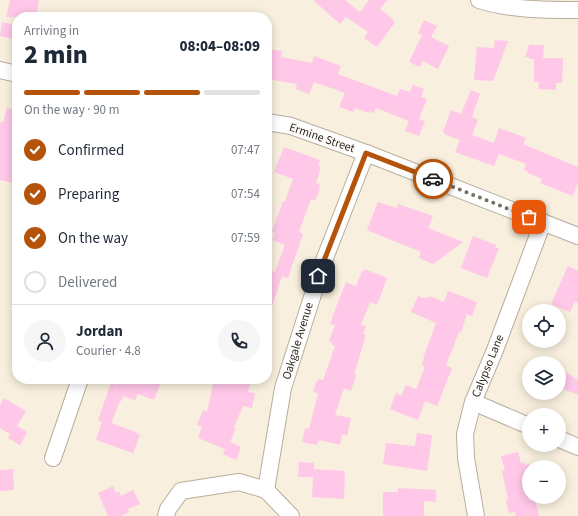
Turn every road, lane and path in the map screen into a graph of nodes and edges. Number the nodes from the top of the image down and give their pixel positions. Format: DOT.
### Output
graph roads {
  1 [pos="479,0"];
  2 [pos="545,5"];
  3 [pos="578,10"];
  4 [pos="0,70"];
  5 [pos="12,73"];
  6 [pos="272,123"];
  7 [pos="366,153"];
  8 [pos="543,222"];
  9 [pos="578,236"];
  10 [pos="78,384"];
  11 [pos="473,402"];
  12 [pos="522,423"];
  13 [pos="566,442"];
  14 [pos="578,447"];
  15 [pos="54,458"];
  16 [pos="266,490"];
  17 [pos="166,516"];
  18 [pos="291,516"];
  19 [pos="476,516"];
  1 -- 2 [label="street"];
  2 -- 3 [label="street"];
  4 -- 5 [label="street"];
  6 -- 7 [label="street, Ermine Street"];
  7 -- 8 [label="street, Ermine Street"];
  7 -- 16 [label="street, Oakgale Avenue"];
  8 -- 9 [label="street, Ermine Street"];
  8 -- 11 [label="street, Calypso Lane"];
  10 -- 15 [label="street"];
  11 -- 12 [label="street"];
  11 -- 19 [label="street, Calypso Lane"];
  13 -- 14 [label="street"];
  16 -- 17 [label="street"];
  16 -- 18 [label="street"];
}
